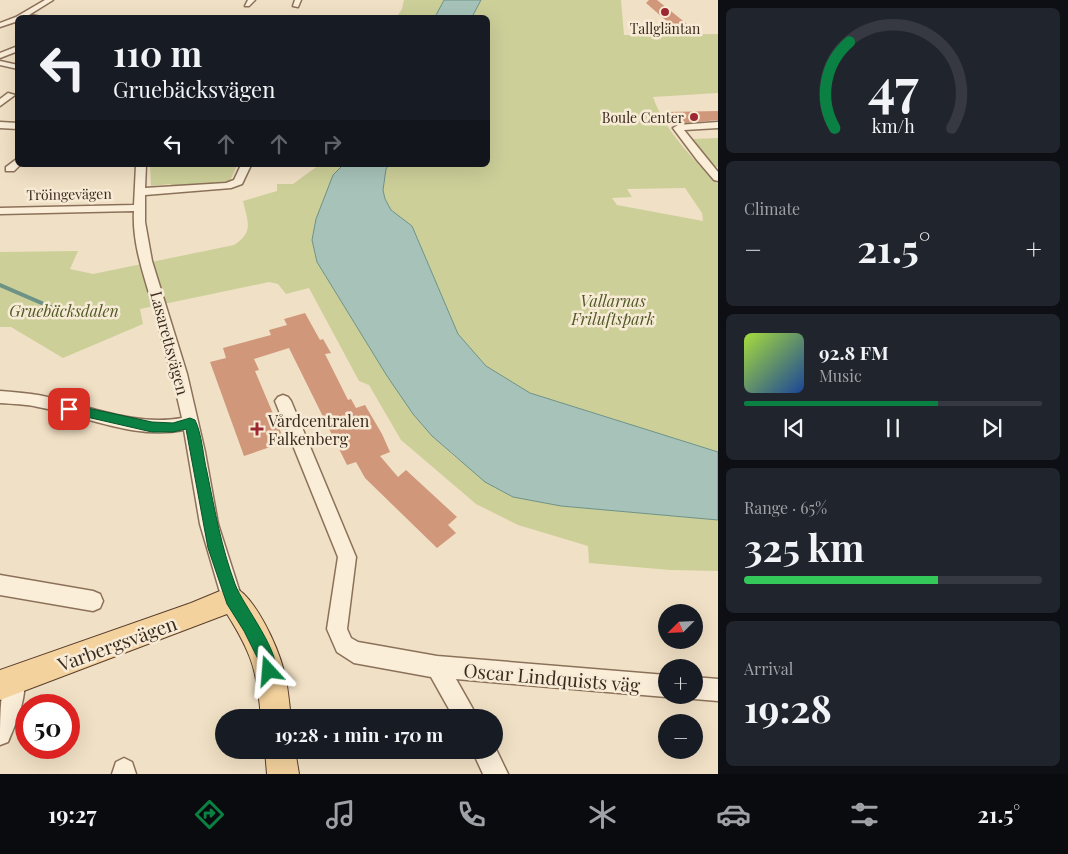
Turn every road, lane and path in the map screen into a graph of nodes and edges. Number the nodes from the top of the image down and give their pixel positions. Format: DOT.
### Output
graph roads {
  1 [pos="50,0"];
  2 [pos="252,0"];
  3 [pos="247,5"];
  4 [pos="23,15"];
  5 [pos="15,19"];
  6 [pos="0,25"];
  7 [pos="15,49"];
  8 [pos="0,56"];
  9 [pos="0,64"];
  10 [pos="15,66"];
  11 [pos="11,95"];
  12 [pos="0,102"];
  13 [pos="0,125"];
  14 [pos="718,125"];
  15 [pos="15,126"];
  16 [pos="15,164"];
  17 [pos="141,167"];
  18 [pos="245,167"];
  19 [pos="10,169"];
  20 [pos="718,178"];
  21 [pos="139,192"];
  22 [pos="139,208"];
  23 [pos="0,211"];
  24 [pos="0,397"];
  25 [pos="283,400"];
  26 [pos="190,423"];
  27 [pos="0,586"];
  28 [pos="232,598"];
  29 [pos="94,601"];
  30 [pos="437,667"];
  31 [pos="7,683"];
  32 [pos="658,685"];
  33 [pos="703,689"];
  34 [pos="718,690"];
  35 [pos="275,709"];
  36 [pos="462,709"];
  37 [pos="0,734"];
  38 [pos="281,759"];
  39 [pos="488,759"];
  40 [pos="283,774"];
  41 [pos="496,774"];
  1 -- 4 [label="street"];
  2 -- 3 [label="street"];
  5 -- 6 [label="street"];
  7 -- 8 [label="street"];
  9 -- 10 [label="street"];
  11 -- 12 [label="street"];
  13 -- 15 [label="street"];
  14 -- 20 [label="street"];
  16 -- 19 [label="street"];
  17 -- 21 [label="street, Lasarettsvägen"];
  18 -- 21 [label="street"];
  21 -- 22 [label="street, Lasarettsvägen"];
  22 -- 23 [label="street, Tröingevägen"];
  22 -- 26 [label="street, Lasarettsvägen"];
  24 -- 26 [label="street"];
  25 -- 30 [label="street, Oscar Lindquists väg"];
  26 -- 28 [label="street, Lasarettsvägen"];
  27 -- 29 [label="street"];
  28 -- 31 [label="main road, Varbergsvägen"];
  28 -- 35 [label="main road, Lasarettsvägen"];
  30 -- 32 [label="street, Oscar Lindquists väg"];
  30 -- 36 [label="street"];
  31 -- 37 [label="street"];
  33 -- 34 [label="street"];
  38 -- 40 [label="main road"];
  39 -- 41 [label="street"];
}
